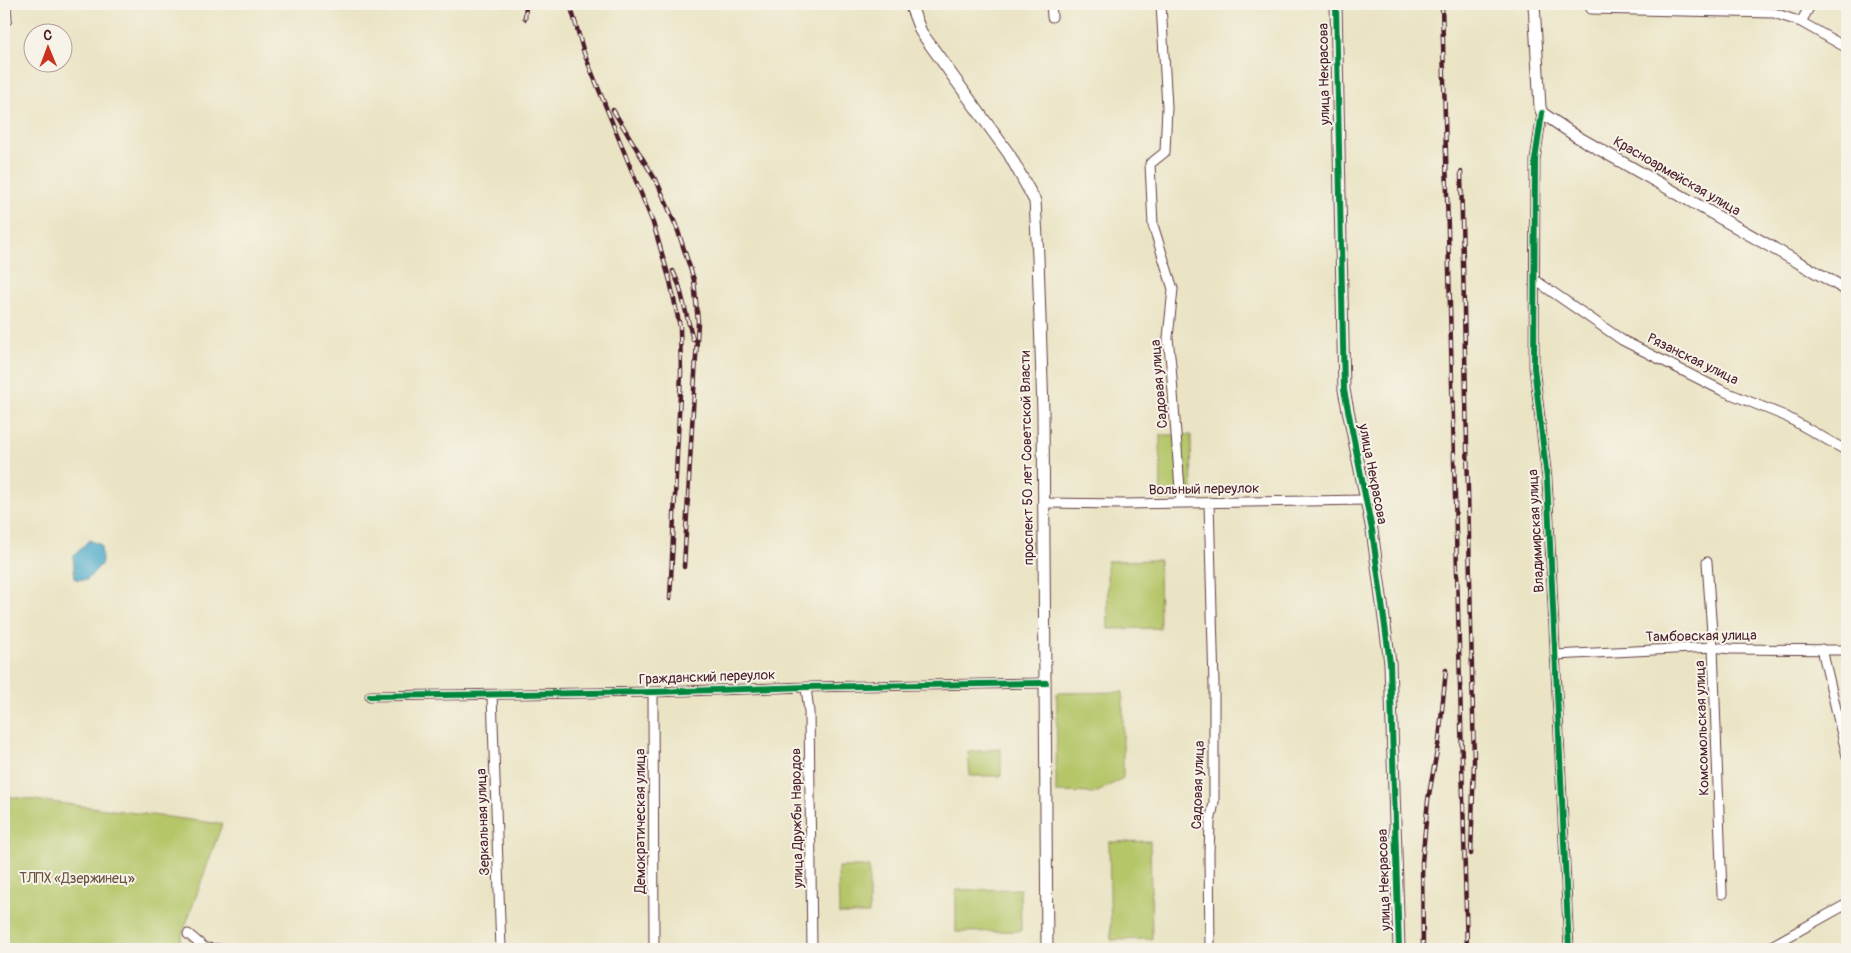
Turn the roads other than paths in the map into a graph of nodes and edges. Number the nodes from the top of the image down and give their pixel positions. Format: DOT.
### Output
graph roads {
  1 [pos="6,4"];
  2 [pos="910,4"];
  3 [pos="1051,4"];
  4 [pos="1161,4"];
  5 [pos="1336,4"];
  6 [pos="1534,4"];
  7 [pos="1589,4"];
  8 [pos="1811,4"];
  9 [pos="1052,17"];
  10 [pos="8,20"];
  11 [pos="1801,22"];
  12 [pos="1847,48"];
  13 [pos="1542,113"];
  14 [pos="1535,280"];
  15 [pos="1847,290"];
  16 [pos="1847,451"];
  17 [pos="1365,500"];
  18 [pos="1209,502"];
  19 [pos="1043,503"];
  20 [pos="1181,503"];
  21 [pos="1707,562"];
  22 [pos="1713,646"];
  23 [pos="1822,649"];
  24 [pos="1847,650"];
  25 [pos="1555,655"];
  26 [pos="1046,683"];
  27 [pos="806,687"];
  28 [pos="653,692"];
  29 [pos="492,695"];
  30 [pos="370,696"];
  31 [pos="1847,756"];
  32 [pos="1722,894"];
  33 [pos="1847,904"];
  34 [pos="188,934"];
  35 [pos="220,949"];
  36 [pos="500,949"];
  37 [pos="654,949"];
  38 [pos="812,949"];
  39 [pos="1047,949"];
  40 [pos="1210,949"];
  41 [pos="1399,949"];
  42 [pos="1569,949"];
  43 [pos="1766,949"];
  1 -- 10 [label="street"];
  2 -- 19 [label="street, проспект 50 лет Советской Власти"];
  3 -- 9 [label="street"];
  4 -- 20 [label="street, Садовая улица"];
  5 -- 17 [label="street, улица Некрасова"];
  6 -- 13 [label="street"];
  7 -- 11 [label="street"];
  8 -- 11 [label="street"];
  11 -- 12 [label="street"];
  13 -- 14 [label="street, Владимирская улица"];
  13 -- 15 [label="street, Красноармейская улица"];
  14 -- 16 [label="street, Рязанская улица"];
  14 -- 25 [label="street, Владимирская улица"];
  17 -- 18 [label="street, Вольный переулок"];
  17 -- 41 [label="street, улица Некрасова"];
  18 -- 20 [label="street, Вольный переулок"];
  18 -- 40 [label="street, Садовая улица"];
  19 -- 20 [label="street, Вольный переулок"];
  19 -- 26 [label="street, проспект 50 лет Советской Власти"];
  21 -- 22 [label="street, Комсомольская улица"];
  22 -- 23 [label="street, Тамбовская улица"];
  22 -- 25 [label="street, Тамбовская улица"];
  22 -- 32 [label="street, Комсомольская улица"];
  23 -- 24 [label="street, Тамбовская улица"];
  23 -- 31 [label="street"];
  25 -- 42 [label="street, Владимирская улица"];
  26 -- 27 [label="street, Гражданский переулок"];
  26 -- 39 [label="street, проспект 50 лет Советской Власти"];
  27 -- 28 [label="street, Гражданский переулок"];
  27 -- 38 [label="street, улица Дружбы Народов"];
  28 -- 29 [label="street, Гражданский переулок"];
  28 -- 37 [label="street, Демократическая улица"];
  29 -- 30 [label="street, Гражданский переулок"];
  29 -- 36 [label="street, Зеркальная улица"];
  33 -- 43 [label="street"];
  34 -- 35 [label="street"];
}
